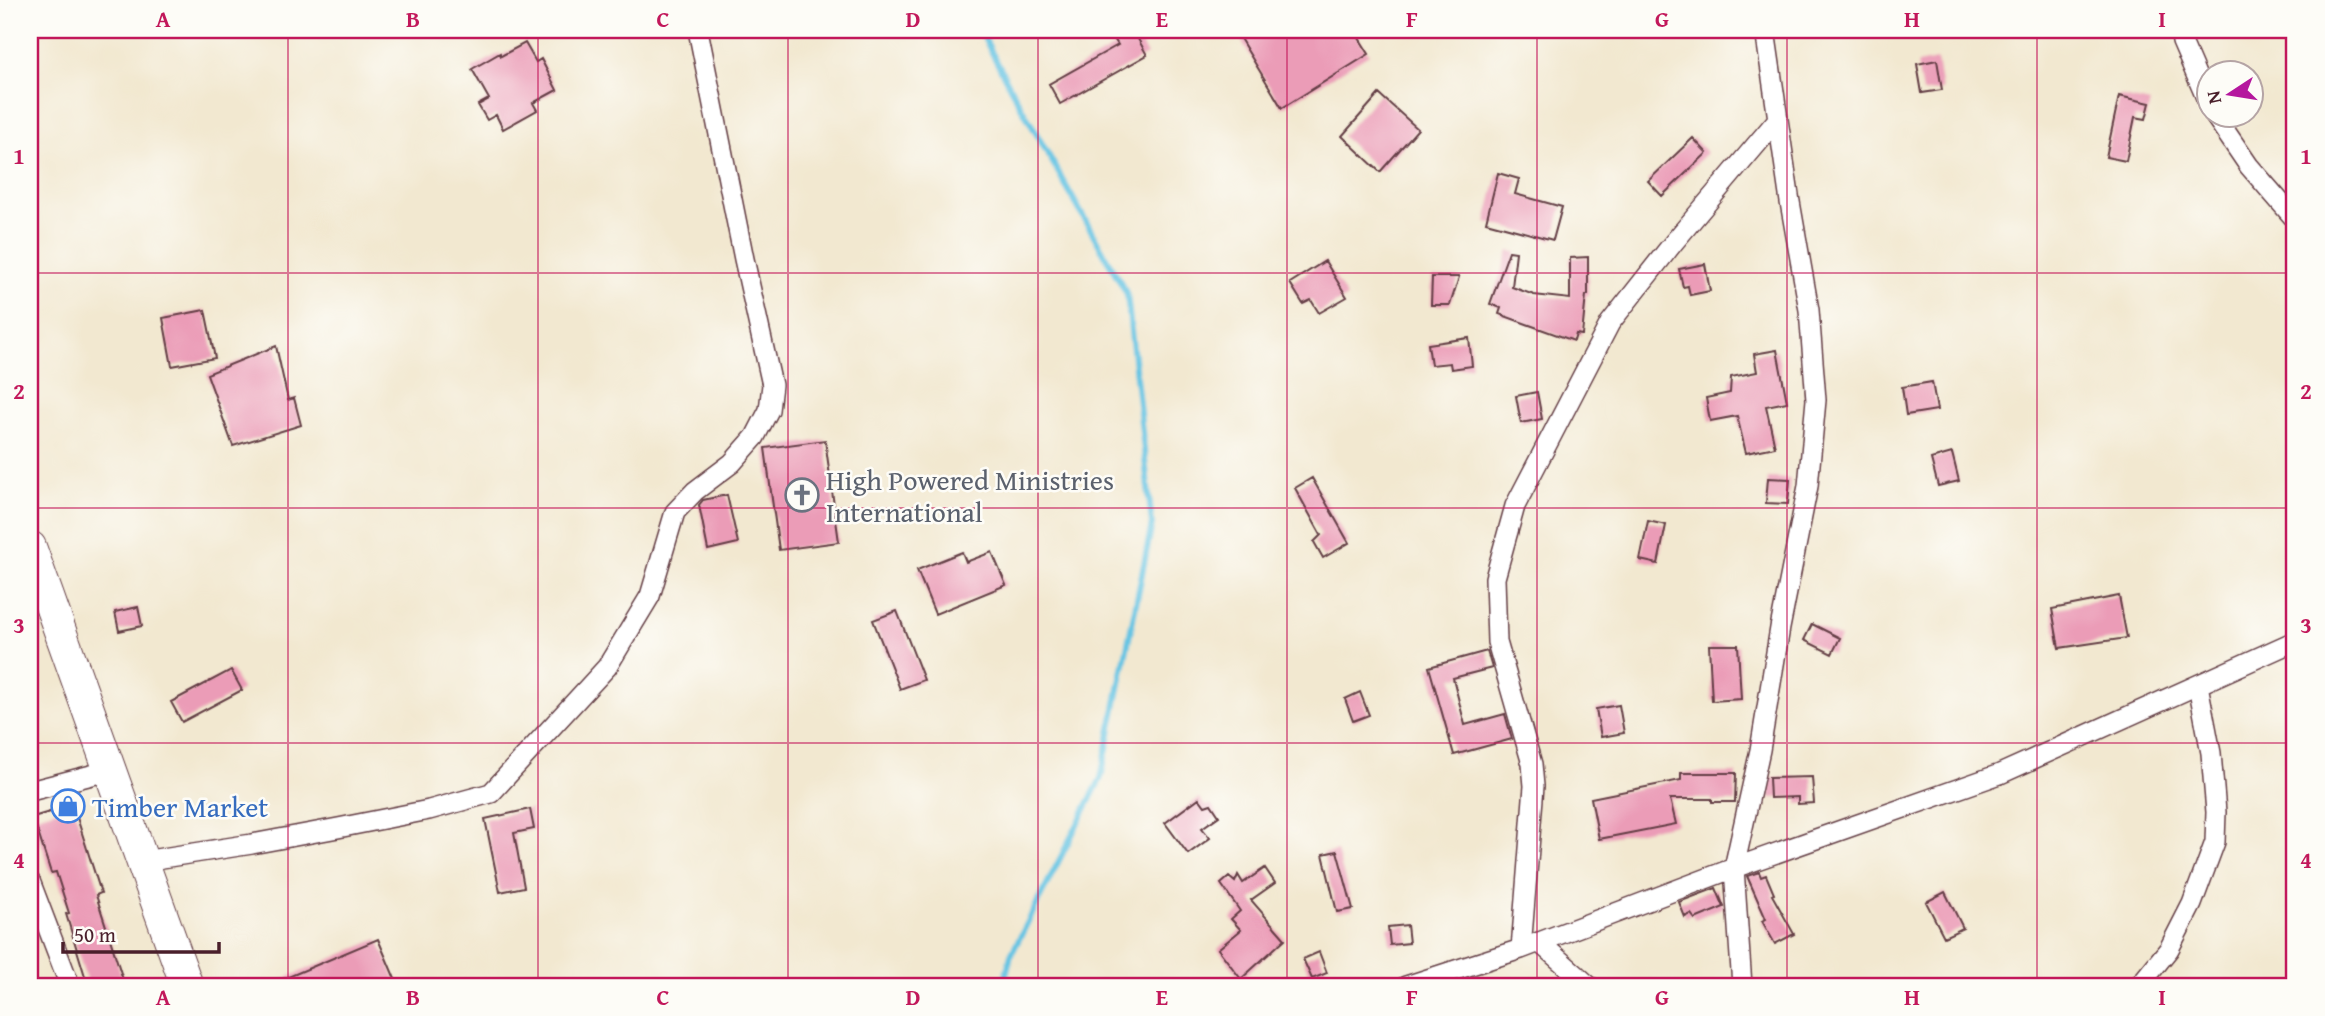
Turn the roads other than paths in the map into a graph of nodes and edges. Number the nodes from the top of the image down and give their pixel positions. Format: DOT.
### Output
graph roads {
  1 [pos="698,30"];
  2 [pos="1765,30"];
  3 [pos="2180,30"];
  4 [pos="2196,74"];
  5 [pos="1778,119"];
  6 [pos="2225,130"];
  7 [pos="2295,219"];
  8 [pos="32,558"];
  9 [pos="2295,641"];
  10 [pos="2198,685"];
  11 [pos="110,770"];
  12 [pos="30,791"];
  13 [pos="143,861"];
  14 [pos="1734,868"];
  15 [pos="30,881"];
  16 [pos="1530,945"];
  17 [pos="70,986"];
  18 [pos="187,986"];
  19 [pos="1406,986"];
  20 [pos="1589,986"];
  21 [pos="1742,986"];
  22 [pos="2137,986"];
  1 -- 13 [label="street"];
  2 -- 5 [label="street"];
  3 -- 4 [label="street"];
  5 -- 14 [label="street"];
  5 -- 16 [label="street"];
  6 -- 7 [label="street"];
  8 -- 11 [label="highway"];
  9 -- 10 [label="street"];
  10 -- 14 [label="street"];
  10 -- 22 [label="street"];
  11 -- 12 [label="street"];
  11 -- 13 [label="highway"];
  13 -- 18 [label="highway"];
  14 -- 16 [label="street"];
  14 -- 21 [label="street"];
  15 -- 17 [label="street"];
  16 -- 19 [label="street"];
  16 -- 20 [label="street"];
}
